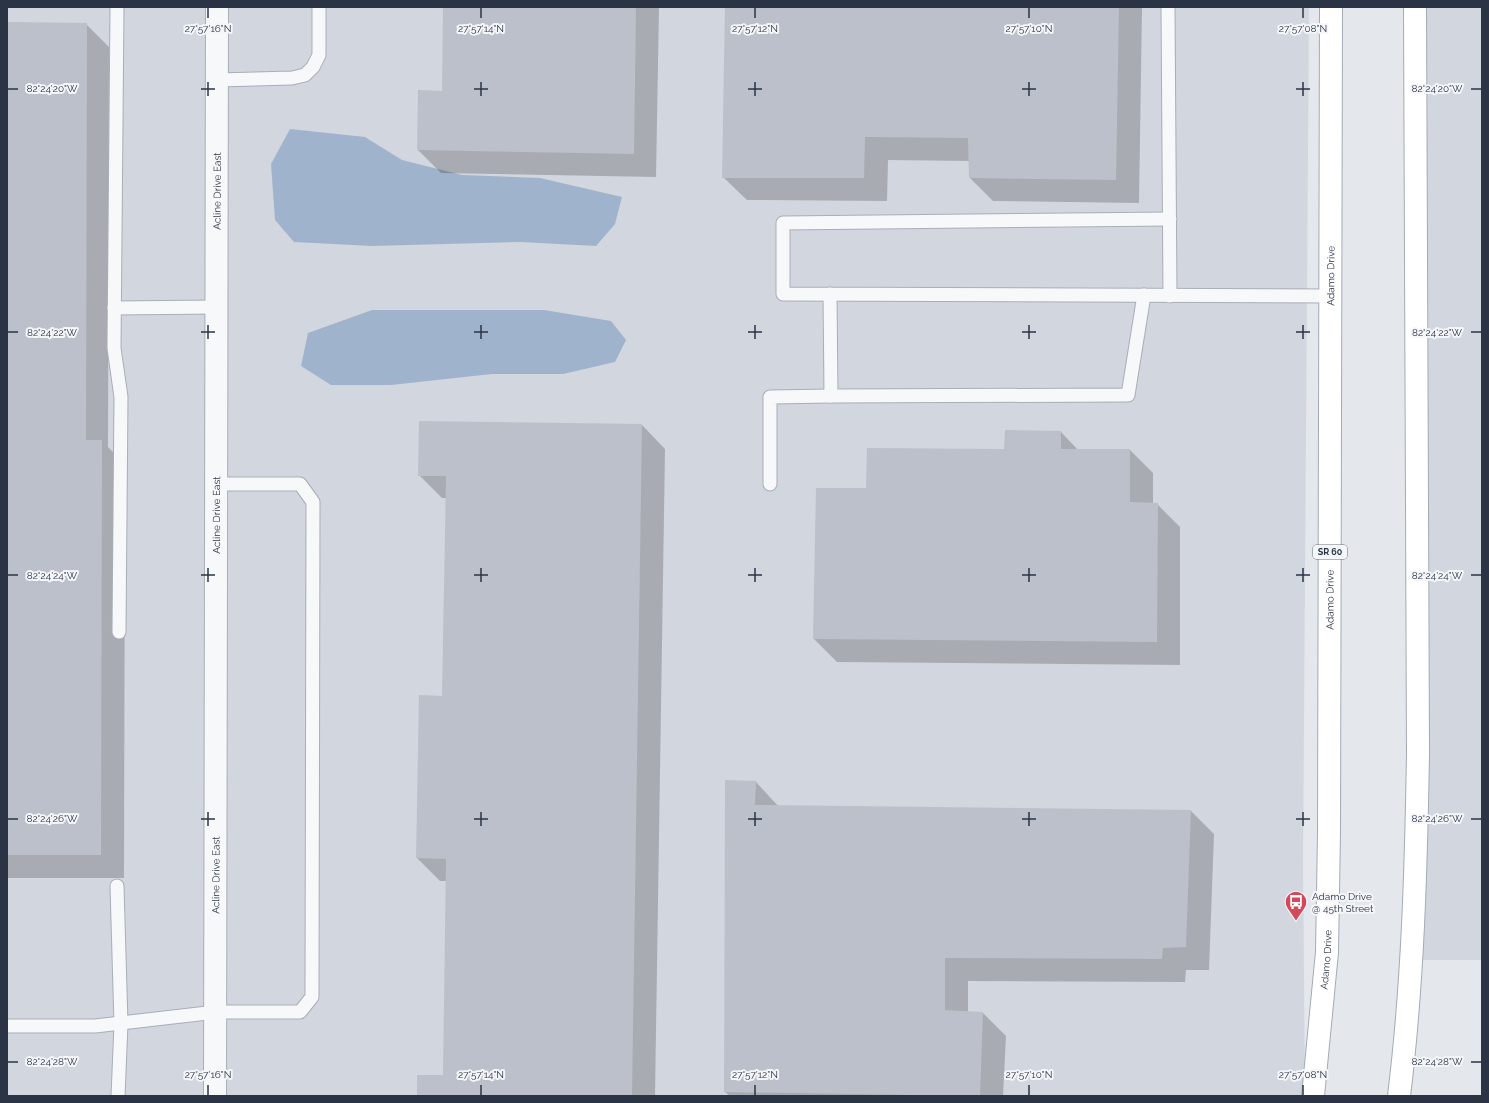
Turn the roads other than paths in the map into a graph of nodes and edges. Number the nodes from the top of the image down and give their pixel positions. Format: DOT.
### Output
graph roads {
  1 [pos="117,7"];
  2 [pos="217,7"];
  3 [pos="319,7"];
  4 [pos="1168,7"];
  5 [pos="1331,7"];
  6 [pos="1415,7"];
  7 [pos="217,80"];
  8 [pos="1170,219"];
  9 [pos="830,294"];
  10 [pos="1144,295"];
  11 [pos="1170,296"];
  12 [pos="1332,296"];
  13 [pos="217,307"];
  14 [pos="114,308"];
  15 [pos="831,396"];
  16 [pos="216,484"];
  17 [pos="770,484"];
  18 [pos="119,632"];
  19 [pos="117,886"];
  20 [pos="216,1012"];
  21 [pos="121,1024"];
  22 [pos="7,1026"];
  23 [pos="118,1096"];
  24 [pos="216,1096"];
  25 [pos="1313,1096"];
  26 [pos="1399,1096"];
  1 -- 14 [label="lane"];
  2 -- 7 [label="street, Acline Drive East"];
  3 -- 7 [label="lane"];
  4 -- 8 [label="lane"];
  5 -- 12 [label="main road, Adamo Drive / SR 60"];
  6 -- 26 [label="main road"];
  7 -- 13 [label="street, Acline Drive East"];
  8 -- 9 [label="lane"];
  8 -- 11 [label="lane"];
  9 -- 10 [label="lane"];
  9 -- 15 [label="lane"];
  10 -- 11 [label="lane"];
  10 -- 15 [label="lane"];
  11 -- 12 [label="lane"];
  12 -- 25 [label="main road, Adamo Drive / SR 60"];
  13 -- 14 [label="lane"];
  13 -- 16 [label="street, Acline Drive East"];
  14 -- 18 [label="lane"];
  15 -- 17 [label="lane"];
  16 -- 20 [label="street, Acline Drive East"];
  16 -- 20 [label="lane"];
  19 -- 21 [label="lane"];
  20 -- 21 [label="lane"];
  20 -- 24 [label="street, Acline Drive East"];
  21 -- 22 [label="lane"];
  21 -- 23 [label="lane"];
}
